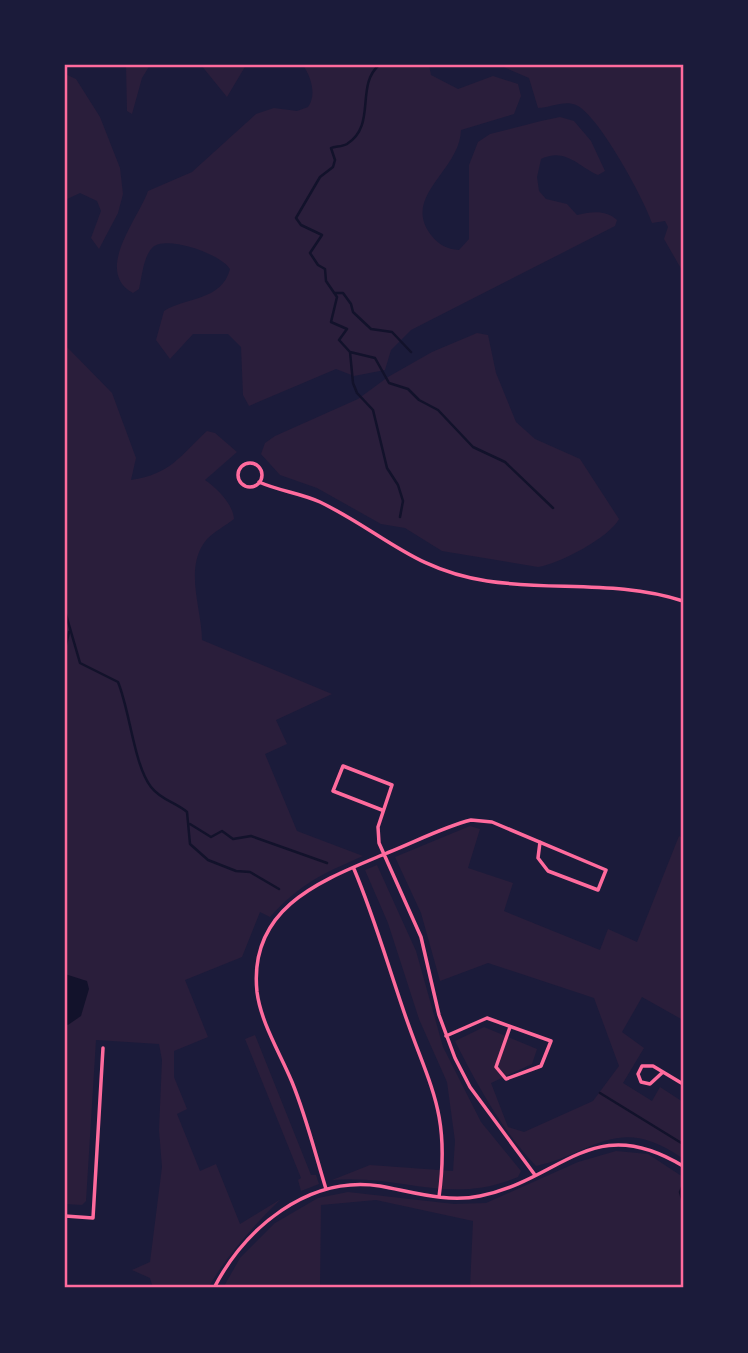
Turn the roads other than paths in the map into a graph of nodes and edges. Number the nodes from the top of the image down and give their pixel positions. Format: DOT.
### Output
graph roads {
  1 [pos="259,482"];
  2 [pos="683,601"];
  3 [pos="382,810"];
  4 [pos="540,842"];
  5 [pos="384,854"];
  6 [pos="354,868"];
  7 [pos="510,1027"];
  8 [pos="446,1035"];
  9 [pos="103,1048"];
  10 [pos="663,1072"];
  11 [pos="683,1084"];
  12 [pos="683,1166"];
  13 [pos="535,1175"];
  14 [pos="326,1189"];
  15 [pos="439,1197"];
  16 [pos="65,1216"];
  17 [pos="214,1288"];
  1 -- 1 [label="street"];
  1 -- 2 [label="street"];
  3 -- 3 [label="street"];
  3 -- 5 [label="street"];
  4 -- 4 [label="street"];
  4 -- 5 [label="street"];
  5 -- 6 [label="street"];
  5 -- 8 [label="street"];
  6 -- 14 [label="street"];
  6 -- 15 [label="street"];
  7 -- 7 [label="street"];
  7 -- 8 [label="street"];
  8 -- 13 [label="street"];
  9 -- 16 [label="street"];
  10 -- 10 [label="street"];
  10 -- 11 [label="street"];
  12 -- 13 [label="street"];
  13 -- 15 [label="street"];
  14 -- 15 [label="street"];
  14 -- 17 [label="street"];
}
